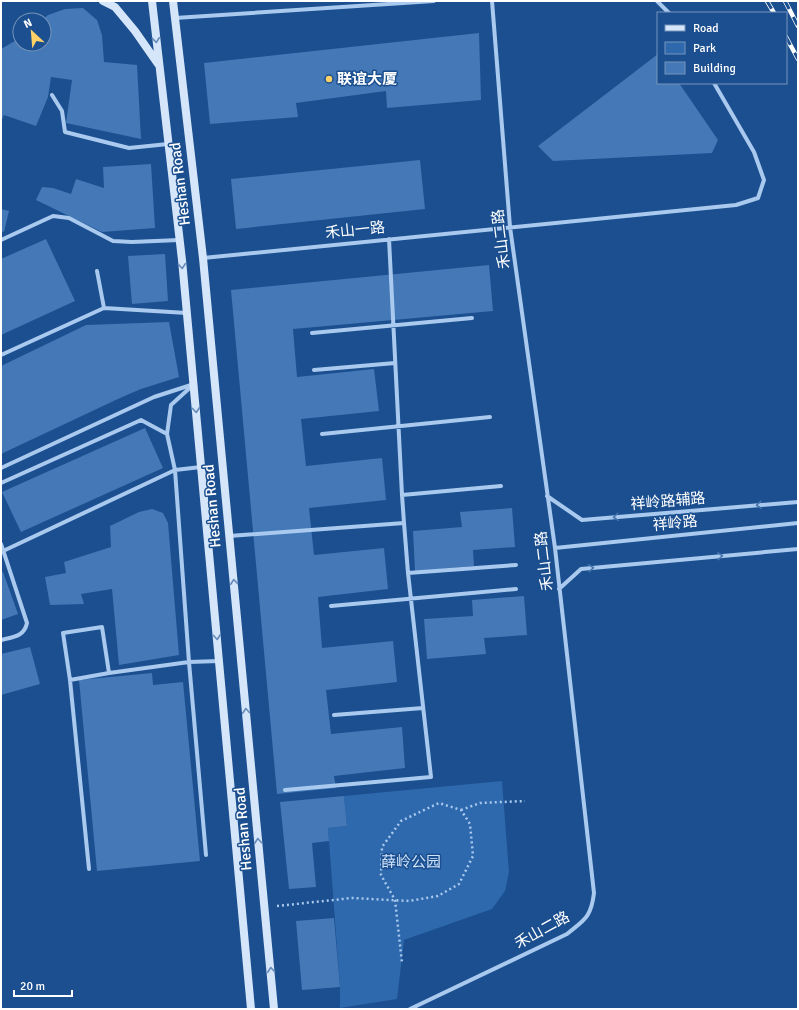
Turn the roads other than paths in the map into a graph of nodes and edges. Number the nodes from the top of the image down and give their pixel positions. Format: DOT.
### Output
graph roads {
  1 [pos="103,1"];
  2 [pos="152,1"];
  3 [pos="173,1"];
  4 [pos="434,1"];
  5 [pos="492,1"];
  6 [pos="657,1"];
  7 [pos="668,12"];
  8 [pos="175,18"];
  9 [pos="160,66"];
  10 [pos="715,84"];
  11 [pos="52,95"];
  12 [pos="168,144"];
  13 [pos="510,227"];
  14 [pos="389,239"];
  15 [pos="1,240"];
  16 [pos="179,240"];
  17 [pos="203,258"];
  18 [pos="97,271"];
  19 [pos="104,308"];
  20 [pos="187,313"];
  21 [pos="472,318"];
  22 [pos="393,325"];
  23 [pos="312,333"];
  24 [pos="1,355"];
  25 [pos="395,363"];
  26 [pos="314,370"];
  27 [pos="193,385"];
  28 [pos="490,417"];
  29 [pos="398,426"];
  30 [pos="167,434"];
  31 [pos="322,434"];
  32 [pos="201,467"];
  33 [pos="1,468"];
  34 [pos="175,470"];
  35 [pos="1,483"];
  36 [pos="501,486"];
  37 [pos="402,495"];
  38 [pos="547,496"];
  39 [pos="798,502"];
  40 [pos="404,523"];
  41 [pos="798,523"];
  42 [pos="229,536"];
  43 [pos="1,544"];
  44 [pos="555,548"];
  45 [pos="798,549"];
  46 [pos="3,551"];
  47 [pos="516,565"];
  48 [pos="408,573"];
  49 [pos="516,588"];
  50 [pos="559,588"];
  51 [pos="411,598"];
  52 [pos="331,606"];
  53 [pos="1,640"];
  54 [pos="219,661"];
  55 [pos="189,662"];
  56 [pos="109,673"];
  57 [pos="70,680"];
  58 [pos="423,708"];
  59 [pos="334,715"];
  60 [pos="285,790"];
  61 [pos="206,855"];
  62 [pos="89,869"];
  63 [pos="251,1009"];
  64 [pos="274,1009"];
  65 [pos="410,1009"];
  1 -- 9 [label="main road"];
  2 -- 9 [label="main road, Heshan Road, one-way"];
  3 -- 8 [label="main road, Heshan Road"];
  4 -- 8 [label="street"];
  5 -- 13 [label="street, 禾山二路"];
  6 -- 7 [label="street"];
  8 -- 17 [label="main road, Heshan Road"];
  9 -- 12 [label="main road, Heshan Road"];
  10 -- 13 [label="street, 禾山一路"];
  11 -- 12 [label="street"];
  12 -- 16 [label="main road, Heshan Road"];
  13 -- 14 [label="street, 禾山一路"];
  13 -- 38 [label="street, 禾山二路"];
  14 -- 17 [label="street, 禾山一路"];
  14 -- 22 [label="street"];
  15 -- 16 [label="street"];
  16 -- 20 [label="main road, Heshan Road, one-way"];
  17 -- 42 [label="main road, Heshan Road"];
  18 -- 19 [label="street"];
  19 -- 20 [label="street"];
  19 -- 24 [label="street"];
  20 -- 27 [label="main road, Heshan Road"];
  21 -- 22 [label="street"];
  22 -- 23 [label="street"];
  22 -- 25 [label="street"];
  25 -- 26 [label="street"];
  25 -- 29 [label="street"];
  27 -- 30 [label="street"];
  27 -- 32 [label="main road, Heshan Road, one-way"];
  27 -- 33 [label="street"];
  28 -- 29 [label="street"];
  29 -- 31 [label="street"];
  29 -- 37 [label="street"];
  30 -- 34 [label="street"];
  30 -- 35 [label="street"];
  32 -- 34 [label="street"];
  32 -- 54 [label="main road, Heshan Road, one-way"];
  34 -- 46 [label="street"];
  34 -- 55 [label="street"];
  36 -- 37 [label="street"];
  37 -- 40 [label="street"];
  39 -- 38 [label="street, 祥岭路辅路, one-way"];
  38 -- 44 [label="street, 禾山二路"];
  40 -- 42 [label="street"];
  40 -- 48 [label="street"];
  41 -- 44 [label="street, 祥岭路"];
  64 -- 42 [label="main road, Heshan Road, one-way"];
  43 -- 46 [label="street"];
  44 -- 50 [label="street, 禾山二路"];
  50 -- 45 [label="street, one-way"];
  46 -- 53 [label="street"];
  47 -- 48 [label="street"];
  48 -- 51 [label="street"];
  49 -- 51 [label="street"];
  50 -- 65 [label="street, 禾山二路"];
  51 -- 52 [label="street"];
  51 -- 58 [label="street"];
  54 -- 55 [label="street"];
  54 -- 63 [label="main road, Heshan Road"];
  55 -- 56 [label="street"];
  55 -- 61 [label="street"];
  56 -- 57 [label="street"];
  56 -- 57 [label="street"];
  57 -- 62 [label="street"];
  58 -- 59 [label="street"];
  58 -- 60 [label="street"];
}
